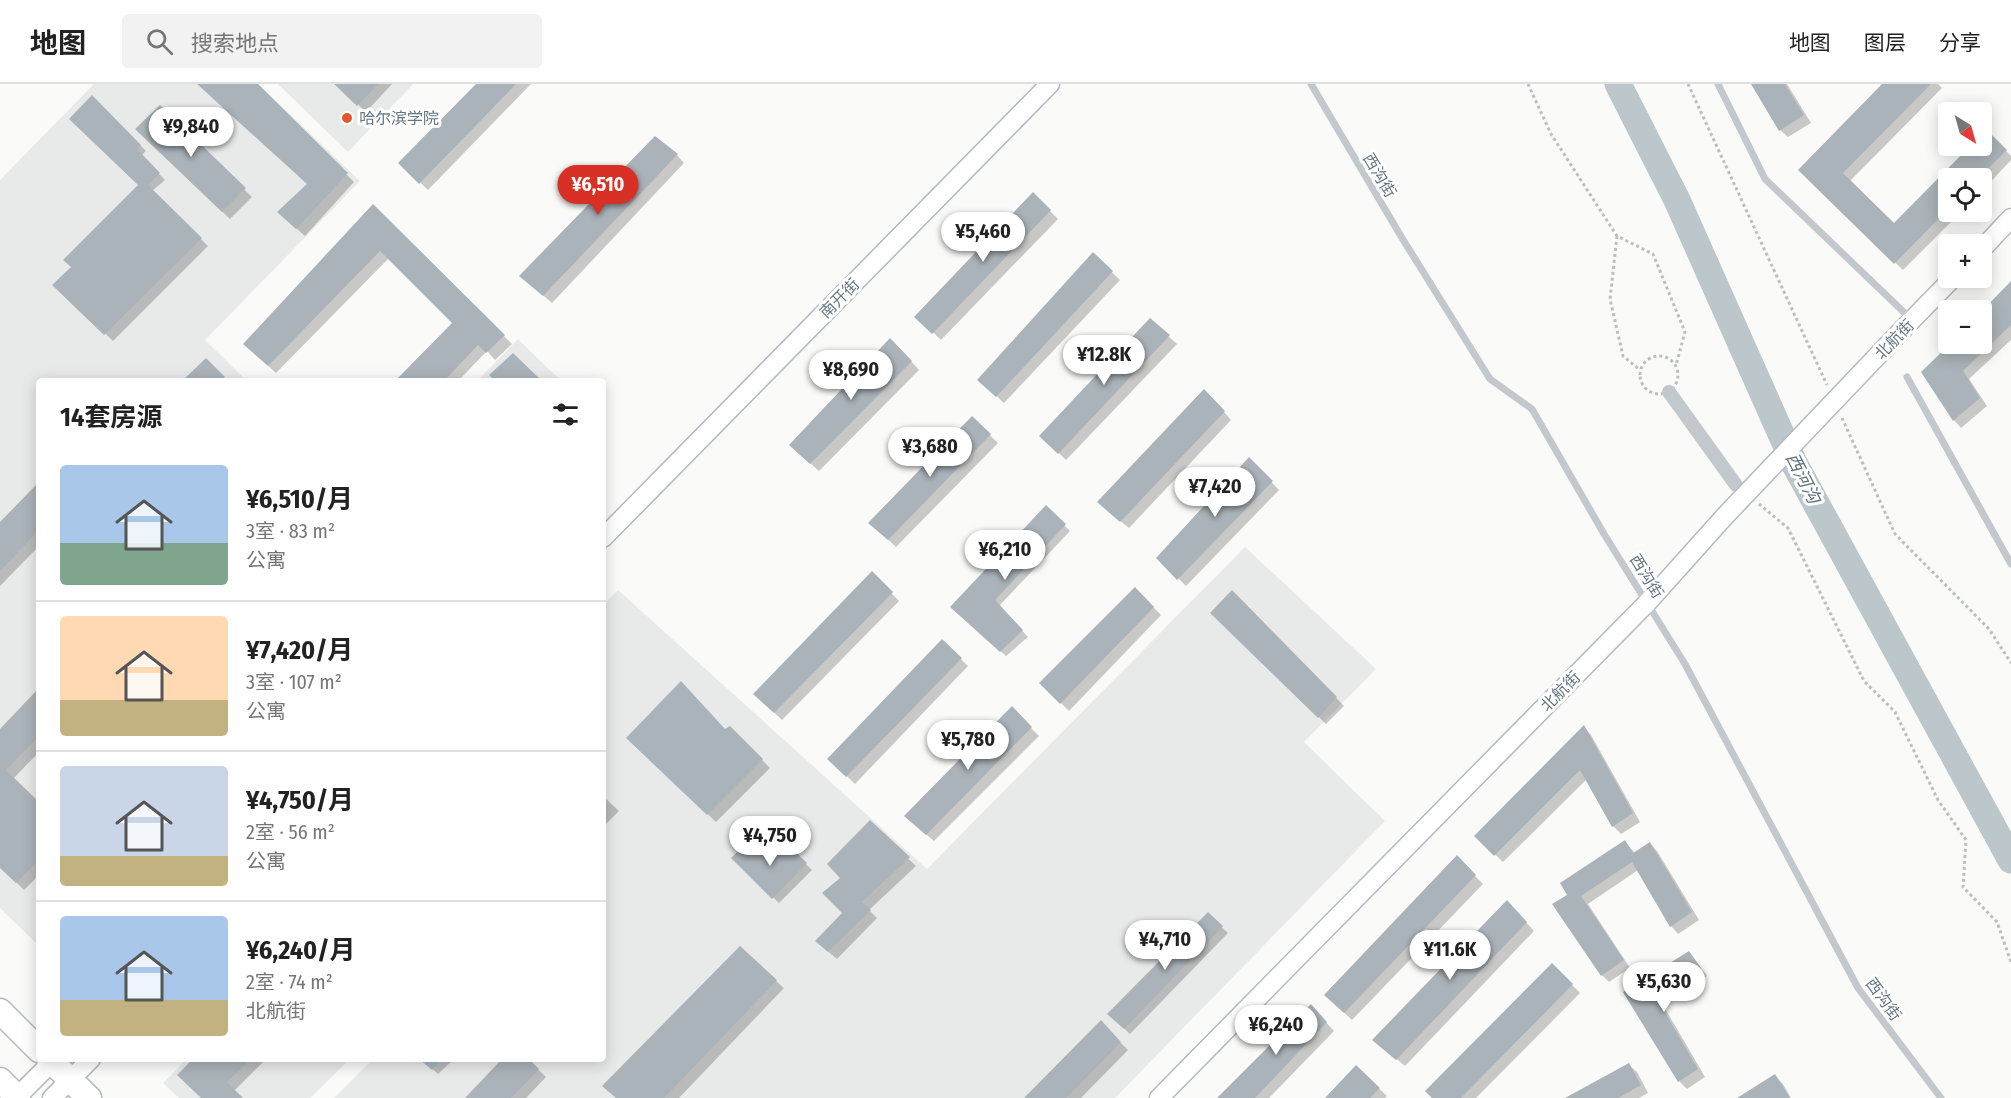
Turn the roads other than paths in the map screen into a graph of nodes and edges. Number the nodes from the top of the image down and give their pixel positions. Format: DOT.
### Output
graph roads {
  1 [pos="1050,84"];
  2 [pos="1311,84"];
  3 [pos="1718,84"];
  4 [pos="2011,218"];
  5 [pos="1992,238"];
  6 [pos="1943,288"];
  7 [pos="1908,324"];
  8 [pos="1906,377"];
  9 [pos="1669,392"];
  10 [pos="1736,485"];
  11 [pos="606,535"];
  12 [pos="2011,564"];
  13 [pos="1647,603"];
  14 [pos="0,1011"];
  15 [pos="36,1046"];
  16 [pos="43,1062"];
  17 [pos="52,1062"];
  18 [pos="88,1062"];
  19 [pos="0,1080"];
  20 [pos="70,1080"];
  21 [pos="17,1098"];
  22 [pos="52,1098"];
  23 [pos="89,1098"];
  24 [pos="1160,1098"];
  25 [pos="1941,1098"];
  1 -- 11 [label="street, 南开街"];
  2 -- 13 [label="lane, 西沟街"];
  3 -- 7 [label="lane"];
  4 -- 5 [label="street"];
  6 -- 7 [label="street, 北航街"];
  7 -- 13 [label="street, 北航街, bridge"];
  8 -- 12 [label="lane"];
  9 -- 10 [label="street"];
  13 -- 24 [label="street, 北航街"];
  13 -- 25 [label="lane, 西沟街"];
  14 -- 15 [label="highway"];
  16 -- 21 [label="street"];
  17 -- 20 [label="highway"];
  18 -- 20 [label="street"];
  19 -- 21 [label="highway"];
  20 -- 22 [label="street"];
  20 -- 23 [label="highway"];
}
